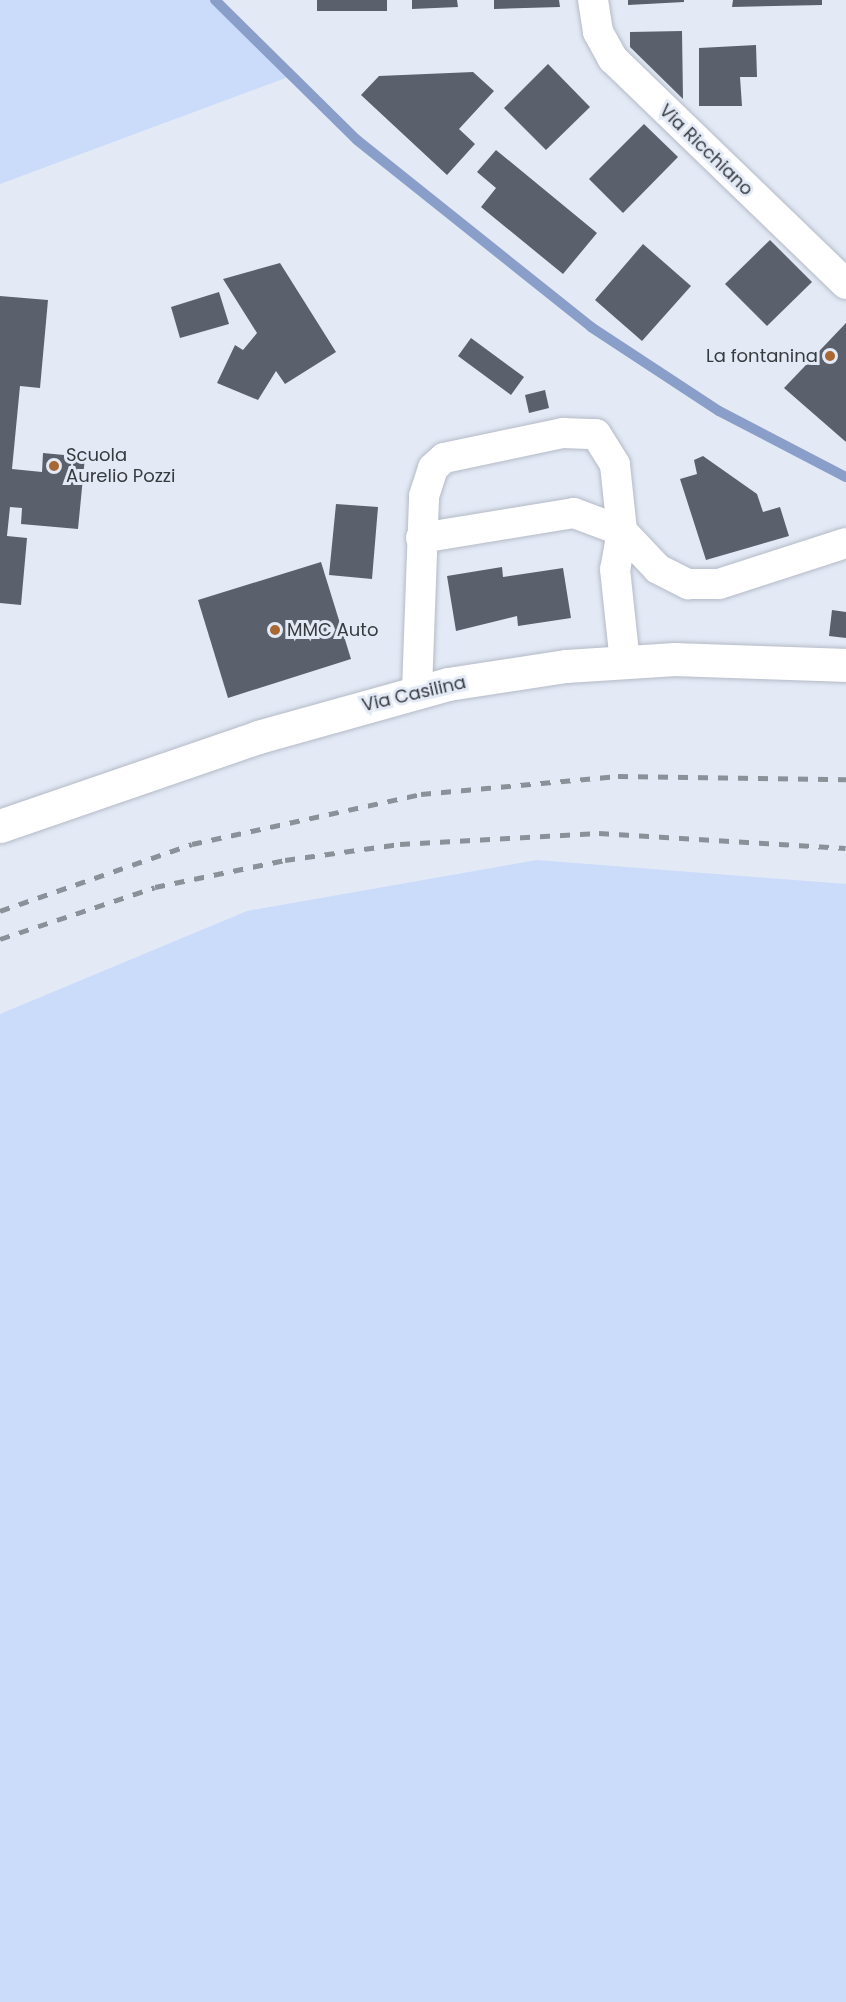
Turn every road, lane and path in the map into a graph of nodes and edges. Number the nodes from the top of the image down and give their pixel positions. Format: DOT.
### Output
graph roads {
  1 [pos="593,0"];
  2 [pos="846,284"];
  3 [pos="622,531"];
  4 [pos="421,538"];
  5 [pos="846,543"];
  6 [pos="625,662"];
  7 [pos="846,665"];
  8 [pos="417,690"];
  9 [pos="0,826"];
  1 -- 2 [label="street, Via Ricchiano"];
  3 -- 4 [label="street"];
  3 -- 4 [label="street"];
  3 -- 5 [label="street"];
  3 -- 6 [label="street"];
  4 -- 8 [label="street"];
  6 -- 7 [label="main road, Via Casilina"];
  6 -- 8 [label="main road, Via Casilina"];
  8 -- 9 [label="main road, Via Casilina"];
}
